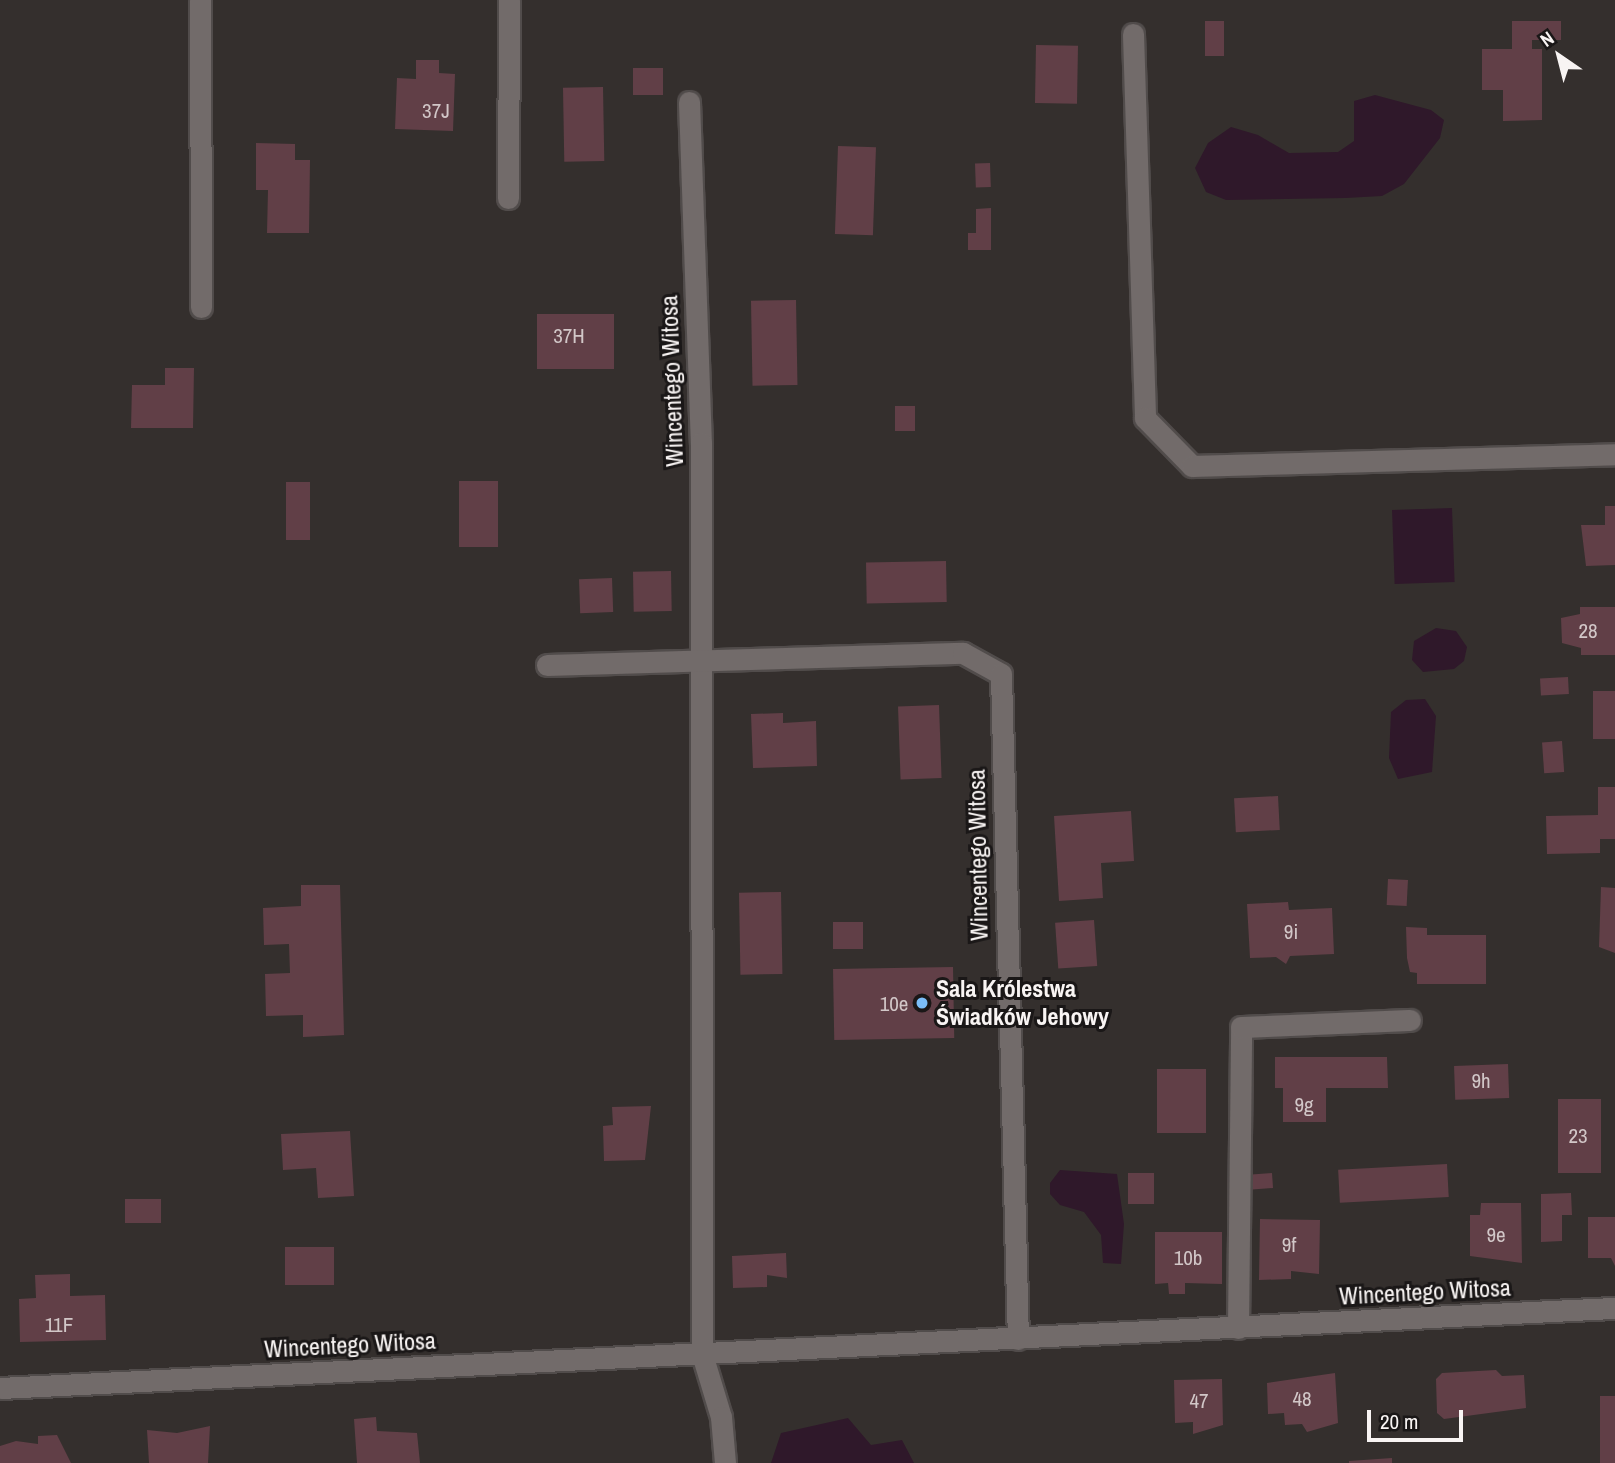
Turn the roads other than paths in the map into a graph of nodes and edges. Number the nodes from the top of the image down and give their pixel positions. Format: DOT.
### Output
graph roads {
  1 [pos="200,0"];
  2 [pos="509,0"];
  3 [pos="1133,34"];
  4 [pos="689,102"];
  5 [pos="508,198"];
  6 [pos="201,307"];
  7 [pos="1615,454"];
  8 [pos="702,659"];
  9 [pos="547,665"];
  10 [pos="1410,1020"];
  11 [pos="1615,1308"];
  12 [pos="1238,1328"];
  13 [pos="1018,1339"];
  14 [pos="702,1354"];
  15 [pos="0,1388"];
  16 [pos="724,1463"];
  1 -- 6 [label="street"];
  2 -- 5 [label="street"];
  3 -- 7 [label="street"];
  4 -- 8 [label="street, Wincentego Witosa"];
  8 -- 9 [label="street, Wincentego Witosa"];
  8 -- 13 [label="street, Wincentego Witosa"];
  8 -- 14 [label="street, Wincentego Witosa"];
  10 -- 12 [label="street"];
  11 -- 12 [label="street, Wincentego Witosa"];
  12 -- 13 [label="street, Wincentego Witosa"];
  13 -- 14 [label="street, Wincentego Witosa"];
  14 -- 15 [label="street, Wincentego Witosa"];
  14 -- 16 [label="street"];
}
